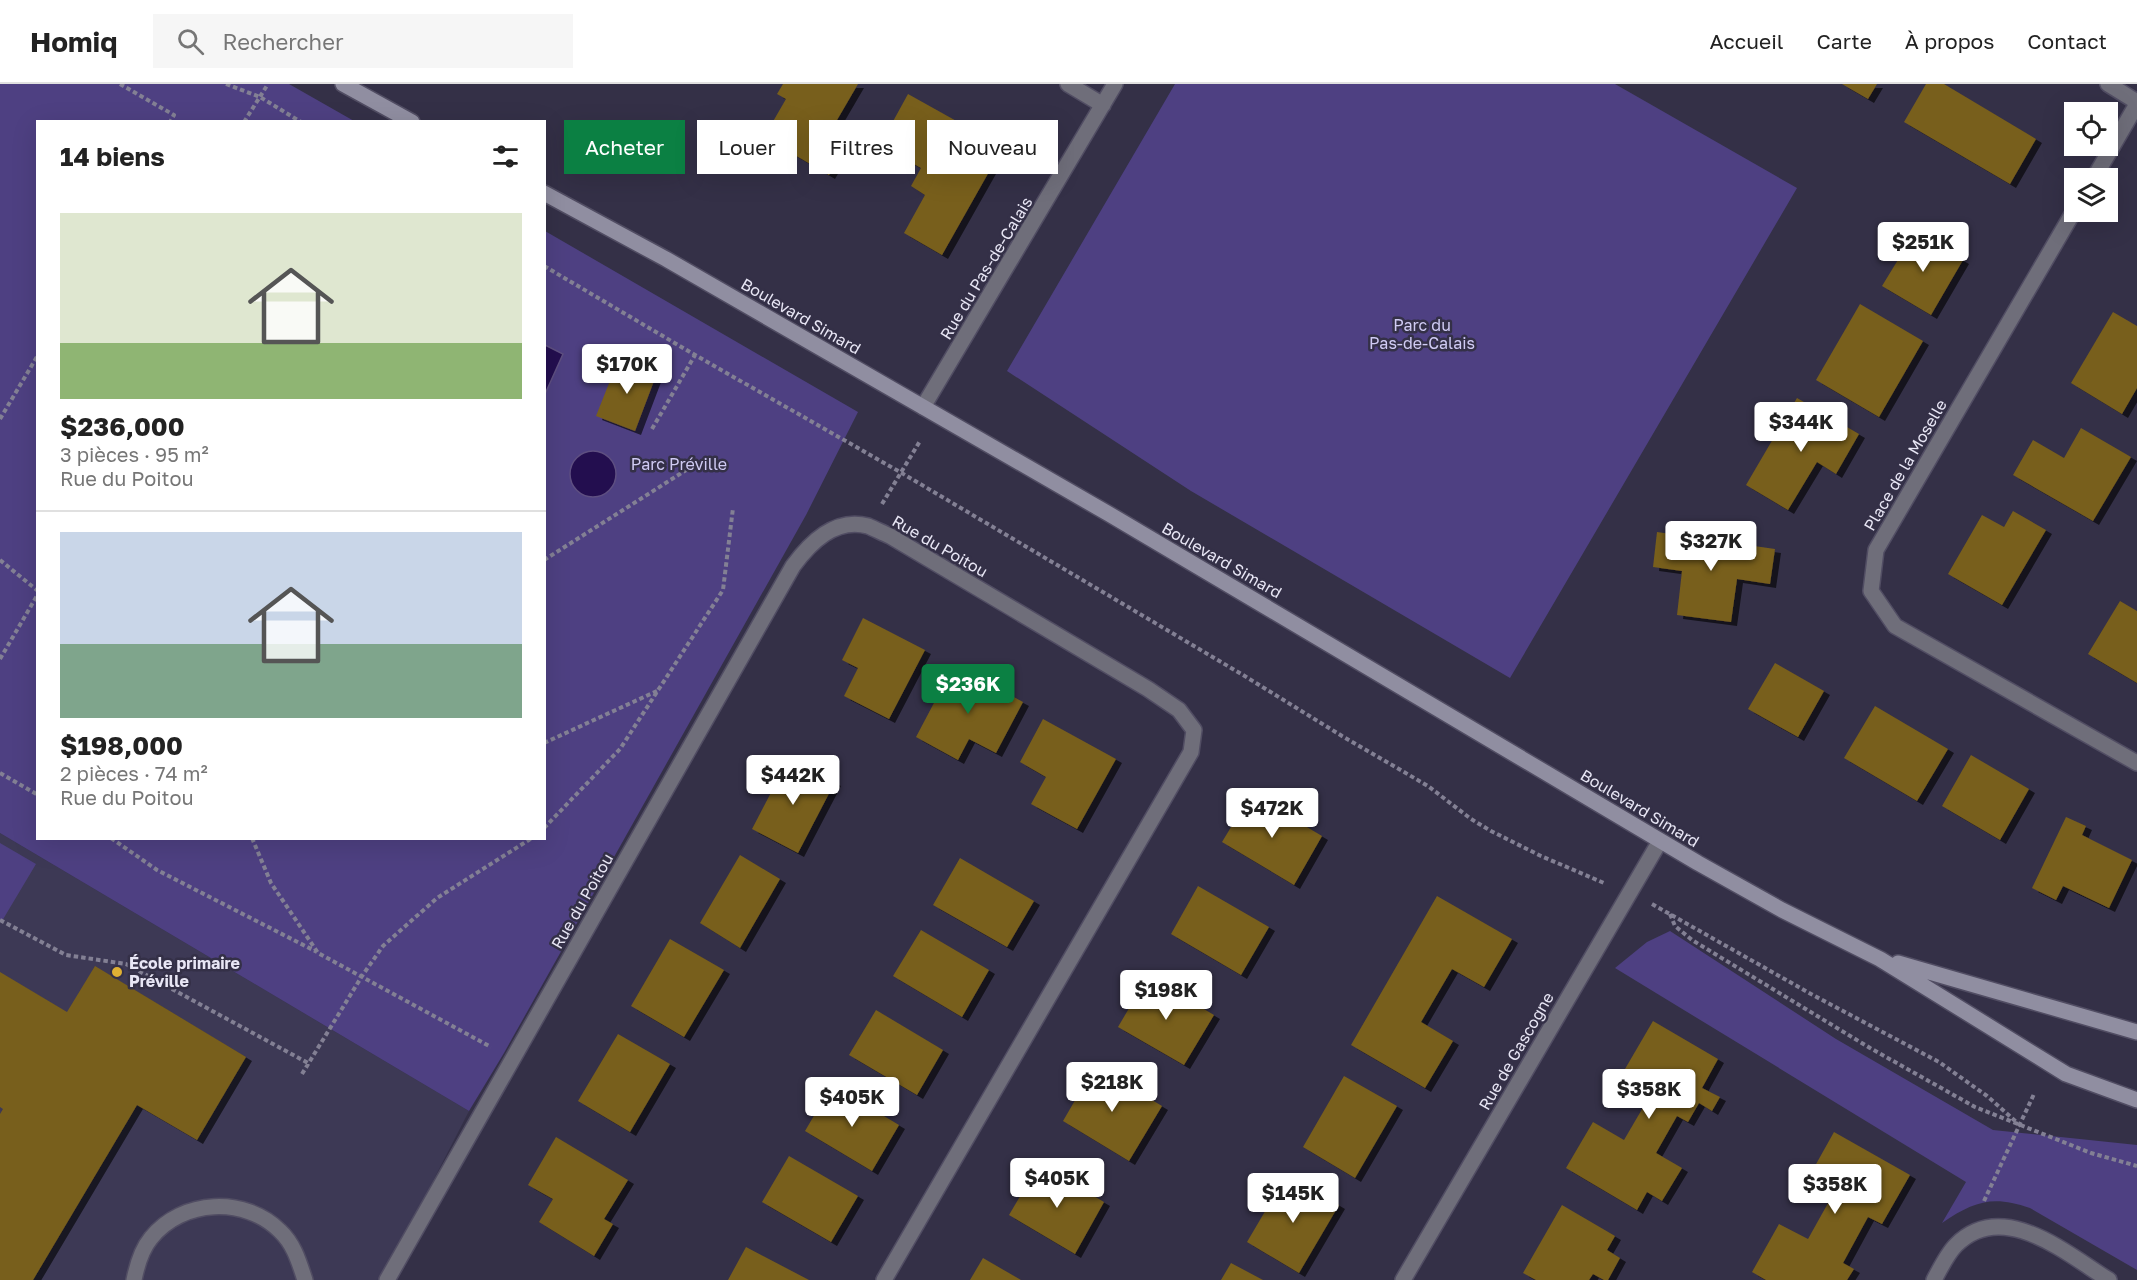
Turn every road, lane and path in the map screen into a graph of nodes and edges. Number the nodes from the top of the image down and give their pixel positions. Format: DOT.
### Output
graph roads {
  1 [pos="120,84"];
  2 [pos="226,84"];
  3 [pos="268,84"];
  4 [pos="343,84"];
  5 [pos="1068,84"];
  6 [pos="1115,84"];
  7 [pos="2108,84"];
  8 [pos="260,97"];
  9 [pos="2137,103"];
  10 [pos="1103,105"];
  11 [pos="171,120"];
  12 [pos="245,120"];
  13 [pos="298,120"];
  14 [pos="408,120"];
  15 [pos="2100,168"];
  16 [pos="546,194"];
  17 [pos="2068,222"];
  18 [pos="546,267"];
  19 [pos="695,355"];
  20 [pos="36,358"];
  21 [pos="923,407"];
  22 [pos="0,419"];
  23 [pos="652,429"];
  24 [pos="920,441"];
  25 [pos="691,467"];
  26 [pos="900,472"];
  27 [pos="733,508"];
  28 [pos="880,508"];
  29 [pos="546,559"];
  30 [pos="0,560"];
  31 [pos="36,590"];
  32 [pos="36,596"];
  33 [pos="0,659"];
  34 [pos="658,691"];
  35 [pos="546,742"];
  36 [pos="2137,763"];
  37 [pos="0,773"];
  38 [pos="36,794"];
  39 [pos="546,826"];
  40 [pos="114,840"];
  41 [pos="253,840"];
  42 [pos="529,840"];
  43 [pos="1660,841"];
  44 [pos="1583,875"];
  45 [pos="0,920"];
  46 [pos="318,953"];
  47 [pos="1880,958"];
  48 [pos="362,976"];
  49 [pos="2137,1032"];
  50 [pos="513,1058"];
  51 [pos="308,1063"];
  52 [pos="302,1074"];
  53 [pos="2034,1094"];
  54 [pos="2137,1100"];
  55 [pos="2021,1126"];
  56 [pos="2137,1166"];
  57 [pos="1984,1201"];
  58 [pos="134,1280"];
  59 [pos="305,1280"];
  60 [pos="387,1280"];
  61 [pos="884,1280"];
  62 [pos="1403,1280"];
  63 [pos="1934,1280"];
  64 [pos="2109,1280"];
  1 -- 11 [label="path"];
  2 -- 8 [label="path"];
  3 -- 8 [label="path"];
  4 -- 14 [label="main road"];
  5 -- 10 [label="street"];
  6 -- 10 [label="street, Rue du Pas-de-Calais"];
  7 -- 9 [label="street"];
  8 -- 12 [label="path"];
  8 -- 13 [label="path"];
  9 -- 15 [label="street"];
  10 -- 21 [label="street, Rue du Pas-de-Calais"];
  16 -- 21 [label="main road, Boulevard Simard"];
  17 -- 36 [label="street, Place de la Moselle"];
  18 -- 19 [label="path"];
  19 -- 23 [label="path"];
  19 -- 26 [label="path"];
  20 -- 22 [label="path"];
  21 -- 43 [label="main road, Boulevard Simard"];
  24 -- 26 [label="path"];
  25 -- 29 [label="path"];
  26 -- 28 [label="path"];
  26 -- 44 [label="path"];
  27 -- 34 [label="path"];
  30 -- 31 [label="path"];
  32 -- 33 [label="path"];
  34 -- 35 [label="path"];
  34 -- 39 [label="path"];
  37 -- 38 [label="path"];
  40 -- 46 [label="path"];
  41 -- 46 [label="path"];
  42 -- 48 [label="path"];
  43 -- 47 [label="main road, Boulevard Simard"];
  43 -- 62 [label="street, Rue de Gascogne"];
  45 -- 51 [label="path"];
  46 -- 48 [label="path"];
  47 -- 49 [label="main road, Boulevard Simard"];
  47 -- 54 [label="main road, Boulevard Simard"];
  48 -- 50 [label="path"];
  48 -- 51 [label="path"];
  50 -- 60 [label="street, Rue du Poitou"];
  50 -- 61 [label="street, Rue du Poitou"];
  51 -- 52 [label="path"];
  53 -- 55 [label="path"];
  55 -- 55 [label="path"];
  55 -- 56 [label="path"];
  55 -- 57 [label="path"];
  58 -- 59 [label="street"];
  63 -- 64 [label="street"];
}
